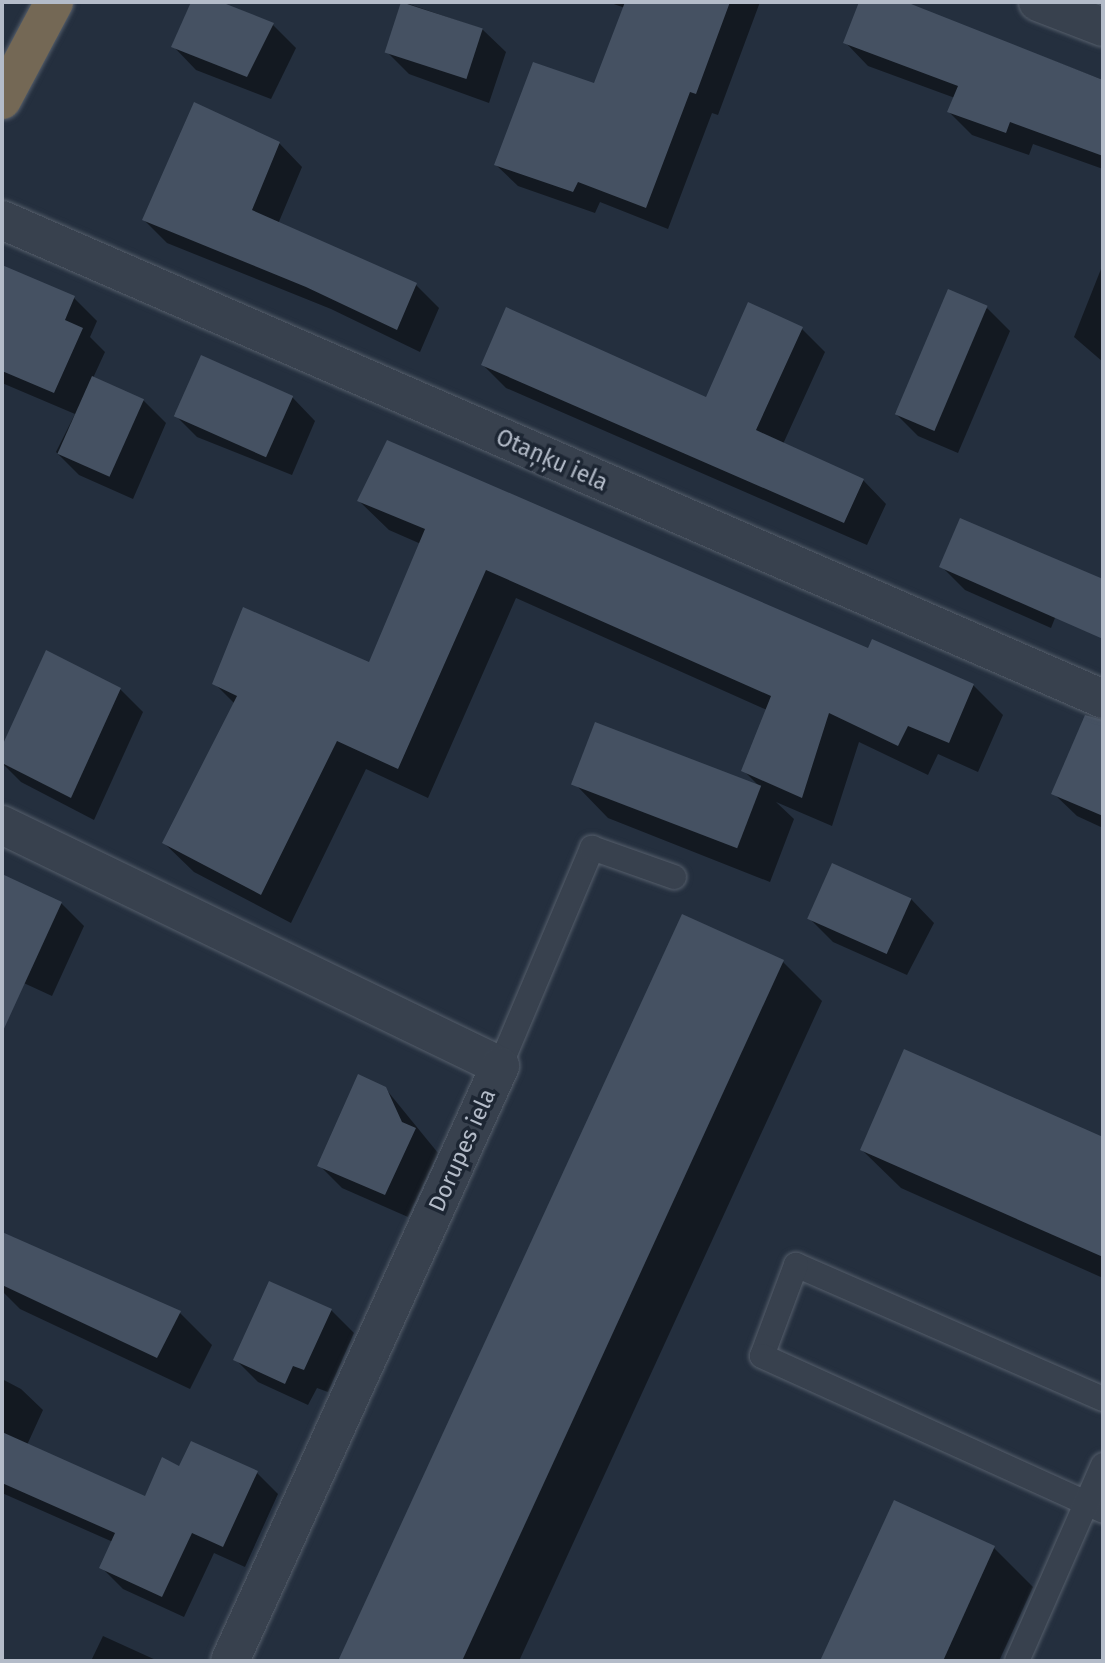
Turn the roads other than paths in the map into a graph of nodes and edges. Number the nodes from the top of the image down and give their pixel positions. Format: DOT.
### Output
graph roads {
  1 [pos="54,2"];
  2 [pos="1038,2"];
  3 [pos="1103,27"];
  4 [pos="2,100"];
  5 [pos="2,220"];
  6 [pos="1103,699"];
  7 [pos="2,825"];
  8 [pos="674,877"];
  9 [pos="500,1066"];
  10 [pos="1103,1399"];
  11 [pos="1103,1465"];
  12 [pos="1096,1507"];
  13 [pos="230,1661"];
  14 [pos="1017,1661"];
  1 -- 4 [label="highway"];
  2 -- 3 [label="street"];
  5 -- 6 [label="street, Otaņķu iela"];
  7 -- 9 [label="street, Dorupes iela"];
  8 -- 9 [label="lane"];
  9 -- 13 [label="street, Dorupes iela"];
  10 -- 12 [label="lane"];
  11 -- 12 [label="lane"];
  12 -- 14 [label="lane"];
}
